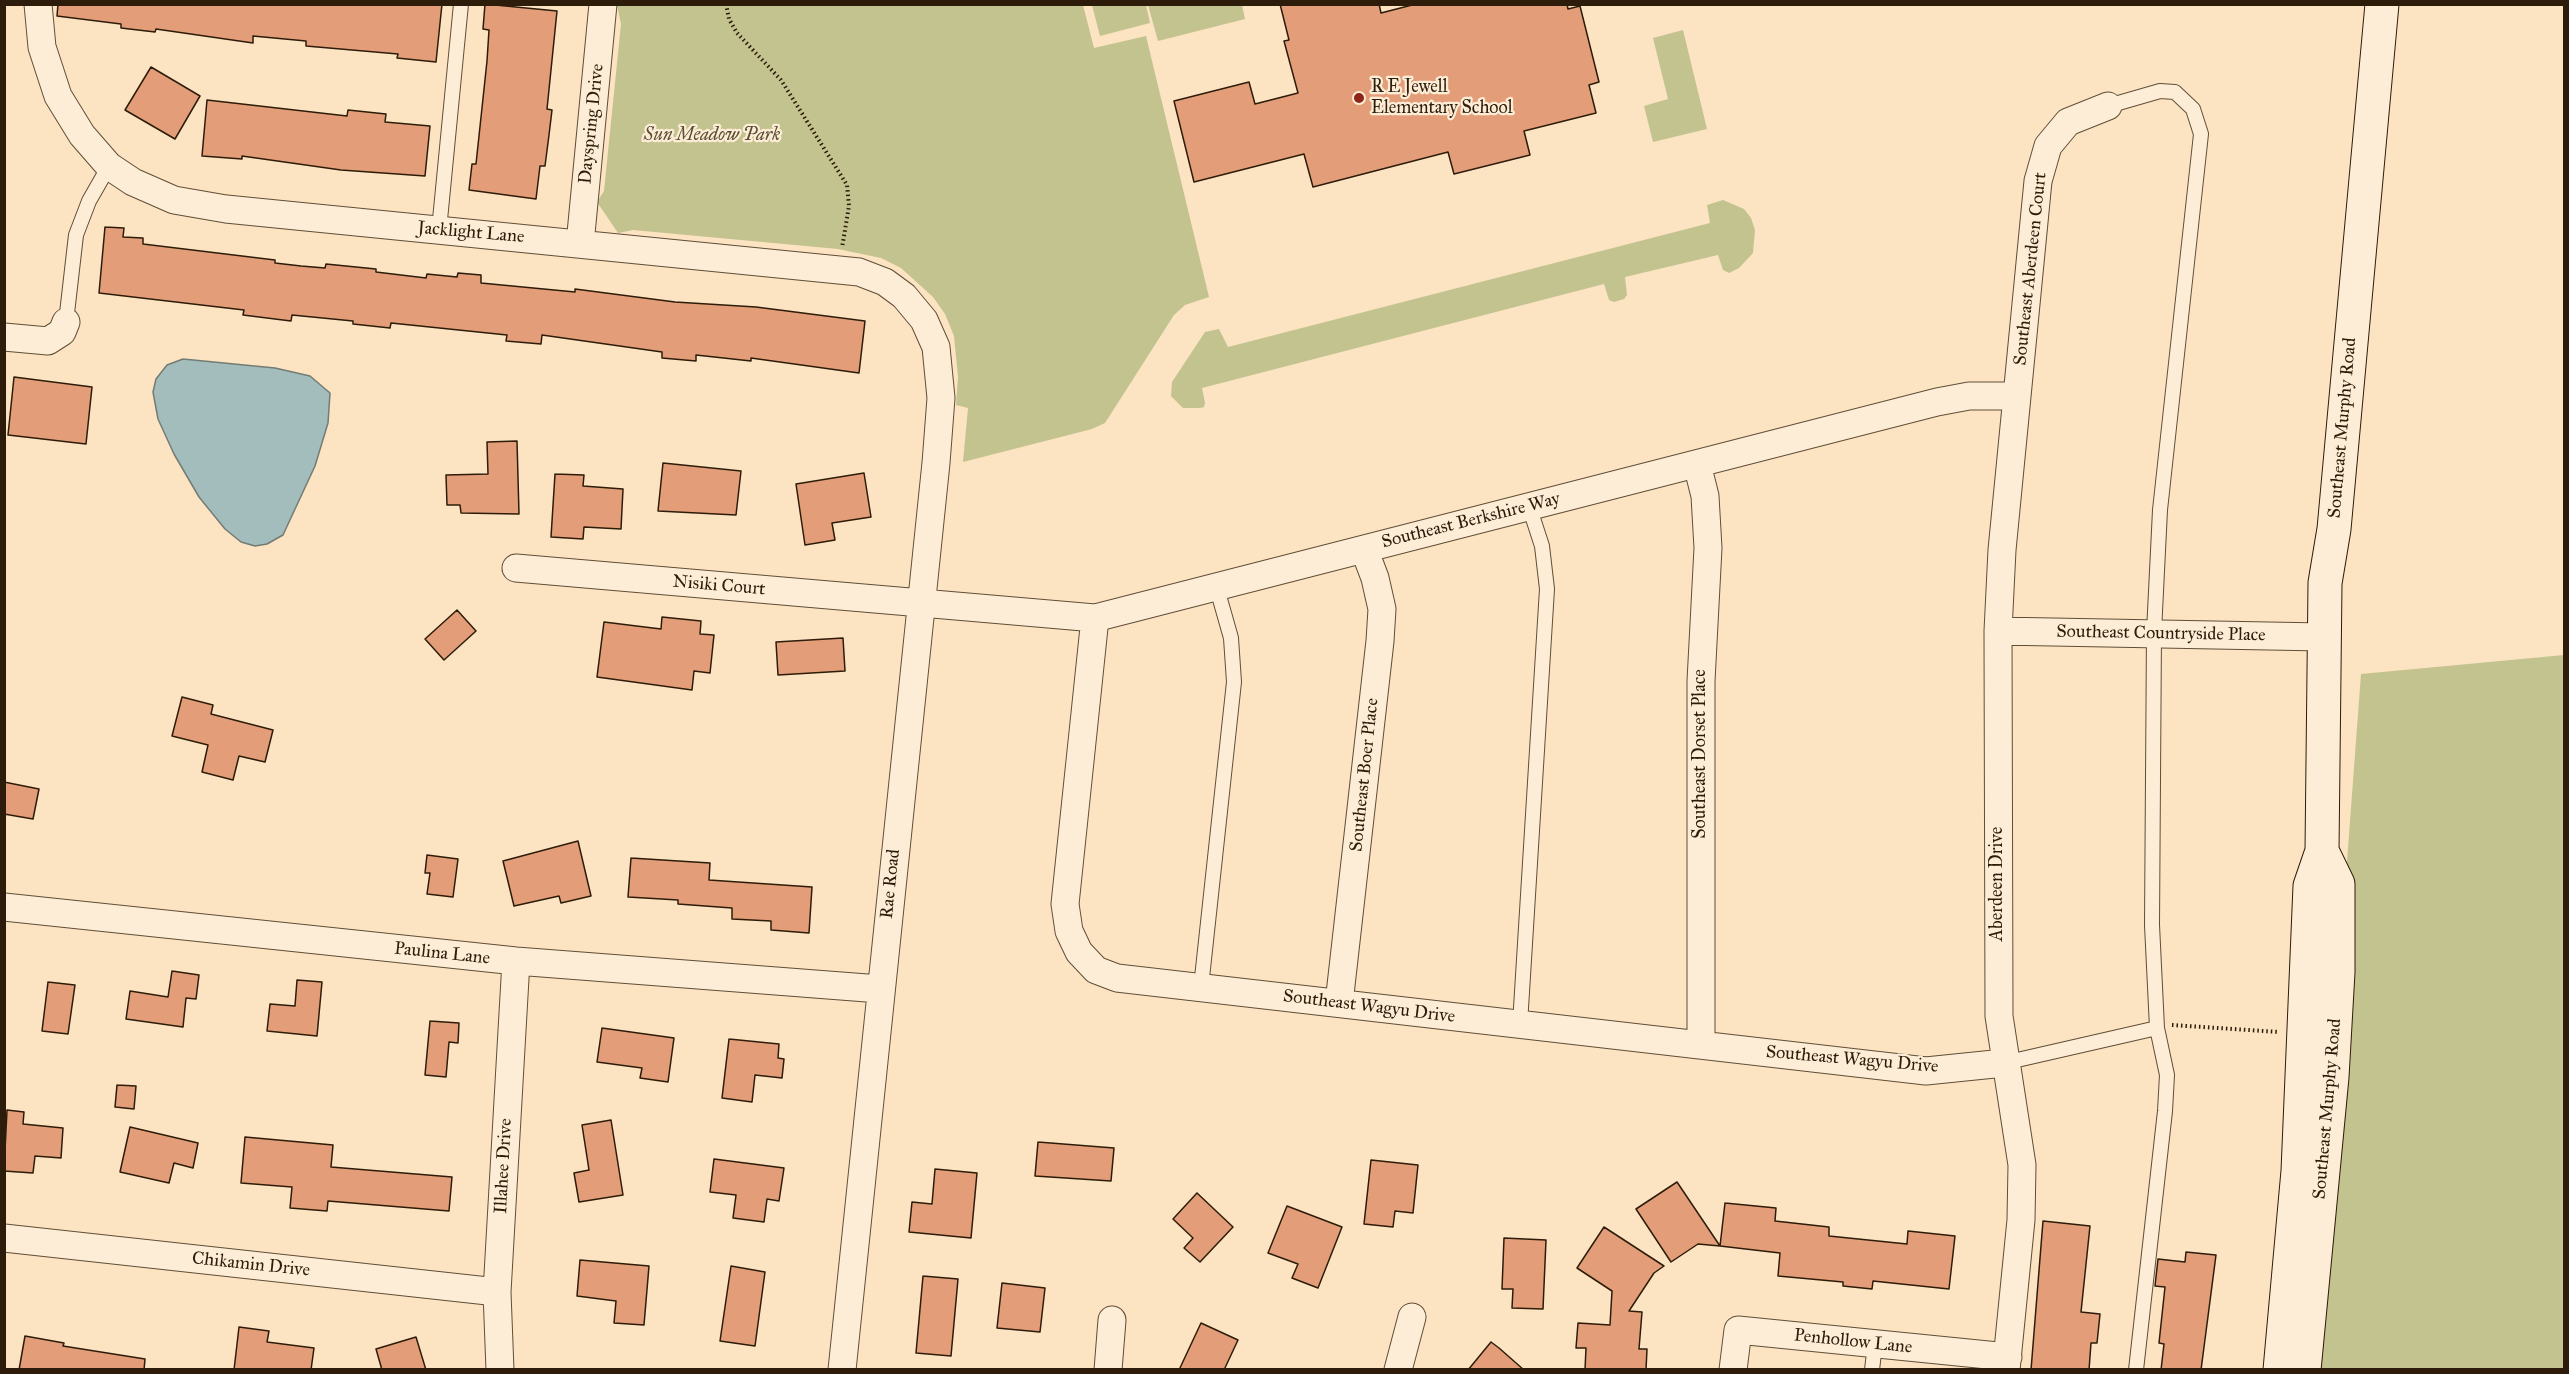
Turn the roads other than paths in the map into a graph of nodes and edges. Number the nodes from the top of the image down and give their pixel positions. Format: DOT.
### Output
graph roads {
  1 [pos="38,4"];
  2 [pos="461,4"];
  3 [pos="603,4"];
  4 [pos="2382,4"];
  5 [pos="2108,106"];
  6 [pos="109,166"];
  7 [pos="440,230"];
  8 [pos="580,244"];
  9 [pos="66,322"];
  10 [pos="4,337"];
  11 [pos="2017,396"];
  12 [pos="941,399"];
  13 [pos="1697,464"];
  14 [pos="1529,507"];
  15 [pos="1364,549"];
  16 [pos="516,568"];
  17 [pos="1216,585"];
  18 [pos="922,603"];
  19 [pos="1095,618"];
  20 [pos="1998,632"];
  21 [pos="2154,633"];
  22 [pos="2323,637"];
  23 [pos="2322,851"];
  24 [pos="4,907"];
  25 [pos="516,962"];
  26 [pos="1202,987"];
  27 [pos="880,989"];
  28 [pos="1339,1003"];
  29 [pos="1520,1024"];
  30 [pos="2157,1028"];
  31 [pos="1701,1045"];
  32 [pos="2004,1063"];
  33 [pos="4,1238"];
  34 [pos="497,1292"];
  35 [pos="1412,1317"];
  36 [pos="1112,1320"];
  37 [pos="1874,1357"];
  38 [pos="2007,1363"];
  39 [pos="500,1370"];
  40 [pos="842,1370"];
  41 [pos="1108,1370"];
  42 [pos="1398,1370"];
  43 [pos="1733,1370"];
  44 [pos="2136,1370"];
  45 [pos="2280,1370"];
  46 [pos="2304,1370"];
  1 -- 6 [label="street, Jacklight Lane"];
  2 -- 7 [label="lane"];
  3 -- 8 [label="street, Dayspring Drive"];
  4 -- 22 [label="main road, Southeast Murphy Road"];
  5 -- 11 [label="street, Southeast Aberdeen Court"];
  5 -- 21 [label="lane"];
  6 -- 7 [label="street, Jacklight Lane"];
  6 -- 9 [label="lane"];
  7 -- 8 [label="street, Jacklight Lane"];
  8 -- 12 [label="street, Jacklight Lane"];
  9 -- 10 [label="street"];
  11 -- 13 [label="street, Southeast Berkshire Way"];
  11 -- 20 [label="street, Aberdeen Drive"];
  12 -- 18 [label="street, Rae Road"];
  13 -- 14 [label="street, Southeast Berkshire Way"];
  13 -- 31 [label="street, Southeast Dorset Place"];
  14 -- 15 [label="street, Southeast Berkshire Way"];
  14 -- 29 [label="lane"];
  15 -- 17 [label="street, Southeast Berkshire Way"];
  15 -- 28 [label="street, Southeast Boer Place"];
  16 -- 18 [label="street, Nisiki Court"];
  17 -- 19 [label="street, Southeast Berkshire Way"];
  17 -- 26 [label="lane"];
  18 -- 19 [label="street, Southeast Berkshire Way"];
  18 -- 27 [label="street, Rae Road"];
  19 -- 26 [label="street, Southeast Wagyu Drive"];
  20 -- 21 [label="street, Southeast Countryside Place"];
  20 -- 32 [label="street, Aberdeen Drive"];
  21 -- 22 [label="street, Southeast Countryside Place"];
  21 -- 30 [label="lane"];
  22 -- 23 [label="main road, Southeast Murphy Road"];
  23 -- 45 [label="main road, Southeast Murphy Road"];
  23 -- 46 [label="main road, Southeast Murphy Road"];
  24 -- 25 [label="street, Paulina Lane"];
  25 -- 27 [label="street, Paulina Lane"];
  25 -- 34 [label="street, Illahee Drive"];
  26 -- 28 [label="street, Southeast Wagyu Drive"];
  27 -- 40 [label="street, Rae Road"];
  28 -- 29 [label="street, Southeast Wagyu Drive"];
  29 -- 31 [label="street, Southeast Wagyu Drive"];
  30 -- 32 [label="lane"];
  30 -- 44 [label="lane"];
  31 -- 32 [label="street, Southeast Wagyu Drive"];
  32 -- 38 [label="street, Aberdeen Drive"];
  33 -- 34 [label="street, Chikamin Drive"];
  34 -- 39 [label="street, Illahee Drive"];
  35 -- 42 [label="street"];
  36 -- 41 [label="street"];
  37 -- 38 [label="street, Penhollow Lane"];
  37 -- 43 [label="street, Penhollow Lane"];
}
